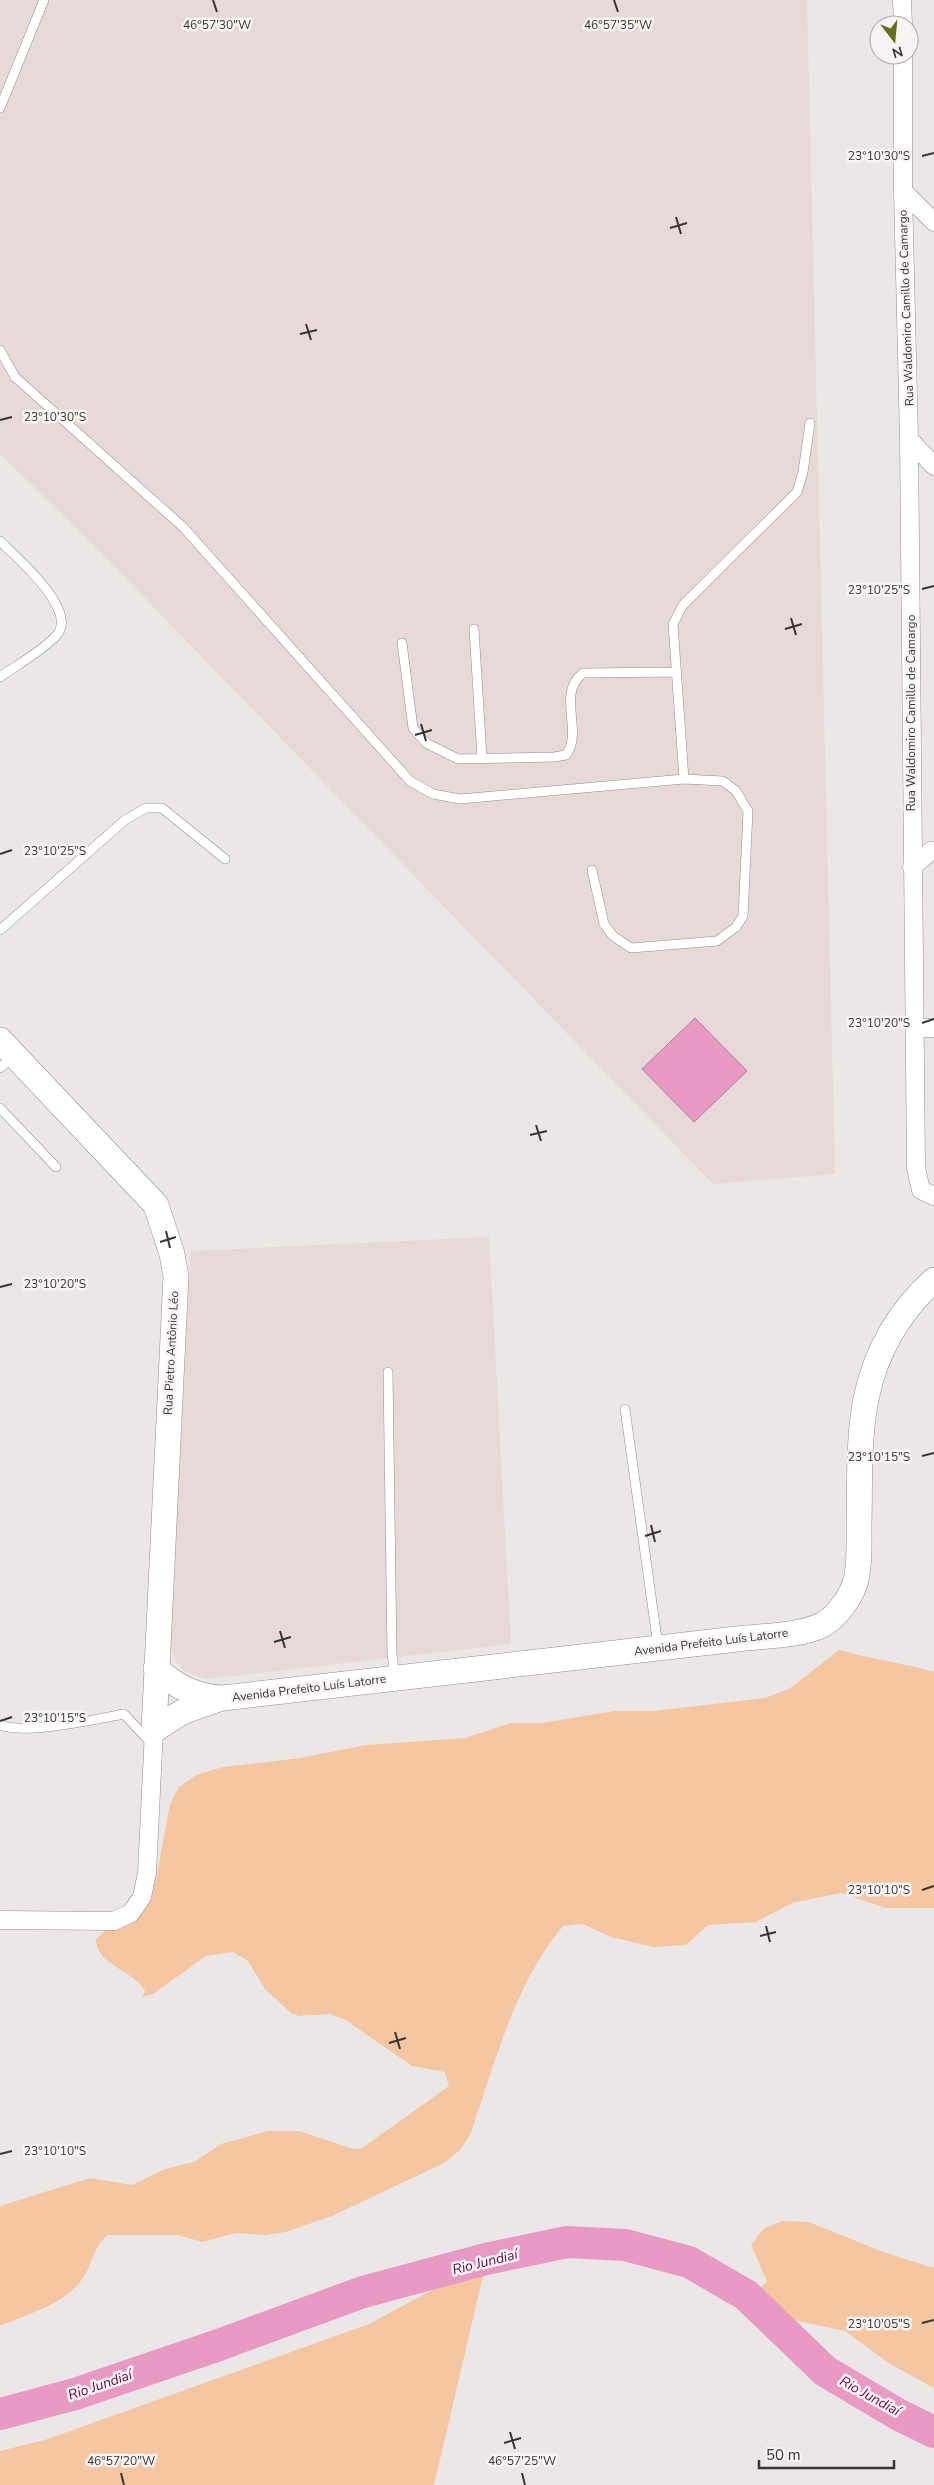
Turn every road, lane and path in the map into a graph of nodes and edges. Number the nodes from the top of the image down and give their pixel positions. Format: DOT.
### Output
graph roads {
  1 [pos="44,0"];
  2 [pos="902,0"];
  3 [pos="902,15"];
  4 [pos="903,65"];
  5 [pos="0,108"];
  6 [pos="903,191"];
  7 [pos="934,222"];
  8 [pos="0,350"];
  9 [pos="810,423"];
  10 [pos="909,439"];
  11 [pos="934,466"];
  12 [pos="0,541"];
  13 [pos="474,629"];
  14 [pos="402,642"];
  15 [pos="677,672"];
  16 [pos="0,677"];
  17 [pos="482,758"];
  18 [pos="684,779"];
  19 [pos="933,850"];
  20 [pos="224,859"];
  21 [pos="912,867"];
  22 [pos="592,870"];
  23 [pos="0,930"];
  24 [pos="914,1028"];
  25 [pos="934,1028"];
  26 [pos="5,1054"];
  27 [pos="0,1108"];
  28 [pos="56,1167"];
  29 [pos="927,1193"];
  30 [pos="934,1280"];
  31 [pos="388,1372"];
  32 [pos="625,1409"];
  33 [pos="658,1649"];
  34 [pos="156,1668"];
  35 [pos="395,1678"];
  36 [pos="223,1698"];
  37 [pos="0,1725"];
  38 [pos="154,1738"];
  39 [pos="0,1920"];
  1 -- 5 [label="lane"];
  2 -- 3 [label="street"];
  4 -- 6 [label="street, Rua Waldomiro Camillo de Camargo"];
  6 -- 7 [label="street"];
  6 -- 10 [label="street, Rua Waldomiro Camillo de Camargo"];
  8 -- 18 [label="lane"];
  9 -- 15 [label="lane"];
  10 -- 11 [label="street"];
  10 -- 21 [label="street, Rua Waldomiro Camillo de Camargo"];
  12 -- 16 [label="lane"];
  13 -- 17 [label="lane"];
  14 -- 17 [label="lane"];
  15 -- 17 [label="lane"];
  15 -- 18 [label="lane"];
  18 -- 22 [label="lane"];
  19 -- 21 [label="street"];
  20 -- 23 [label="lane"];
  21 -- 24 [label="street, Rua Waldomiro Camillo de Camargo"];
  24 -- 25 [label="street"];
  24 -- 29 [label="street, Rua Waldomiro Camillo de Camargo"];
  26 -- 34 [label="main road, Rua Pietro Antônio Léo"];
  27 -- 28 [label="lane"];
  30 -- 33 [label="main road, Avenida Prefeito Luís Latorre"];
  31 -- 35 [label="lane"];
  32 -- 33 [label="lane"];
  33 -- 35 [label="main road, Avenida Prefeito Luís Latorre"];
  34 -- 36 [label="main road, Avenida Prefeito Luís Latorre"];
  34 -- 38 [label="main road, Rua Pietro Antônio Léo"];
  35 -- 36 [label="main road, Avenida Prefeito Luís Latorre"];
  36 -- 38 [label="main road, Avenida Prefeito Luís Latorre"];
  37 -- 38 [label="lane"];
  38 -- 39 [label="street"];
}
